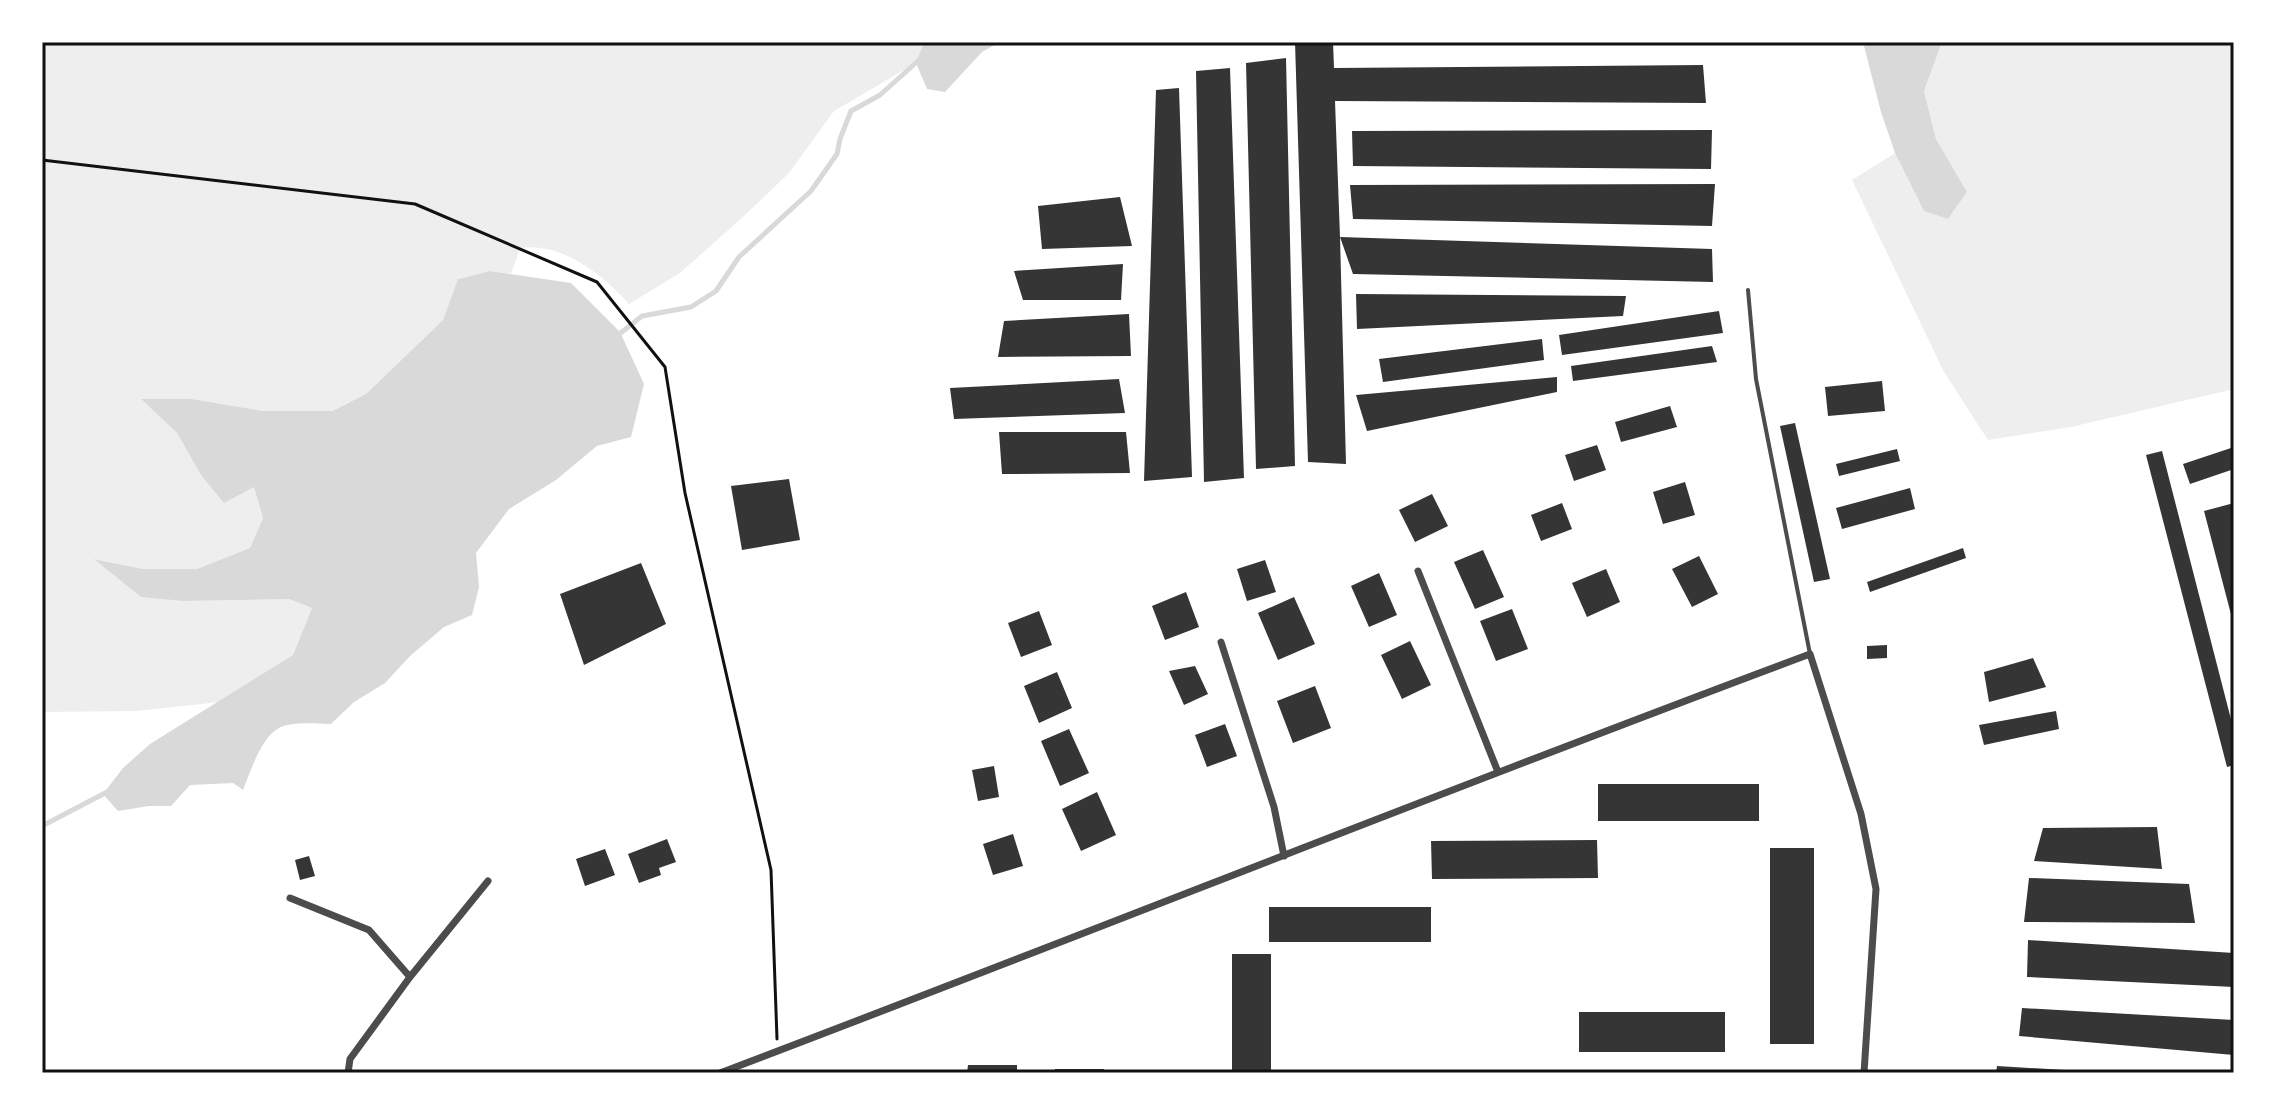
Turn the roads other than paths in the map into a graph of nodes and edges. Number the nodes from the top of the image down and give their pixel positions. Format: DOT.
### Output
graph roads {
  1 [pos="1748,290"];
  2 [pos="1418,571"];
  3 [pos="1221,642"];
  4 [pos="1810,654"];
  5 [pos="1498,772"];
  6 [pos="1284,856"];
  7 [pos="488,881"];
  8 [pos="290,898"];
  9 [pos="410,977"];
  10 [pos="348,1073"];
  11 [pos="720,1073"];
  12 [pos="1864,1073"];
  1 -- 4 [label="lane"];
  2 -- 5 [label="street"];
  3 -- 6 [label="street"];
  4 -- 5 [label="street"];
  4 -- 12 [label="street"];
  5 -- 6 [label="street"];
  6 -- 11 [label="street"];
  7 -- 9 [label="street"];
  8 -- 9 [label="street"];
  9 -- 10 [label="street"];
}
